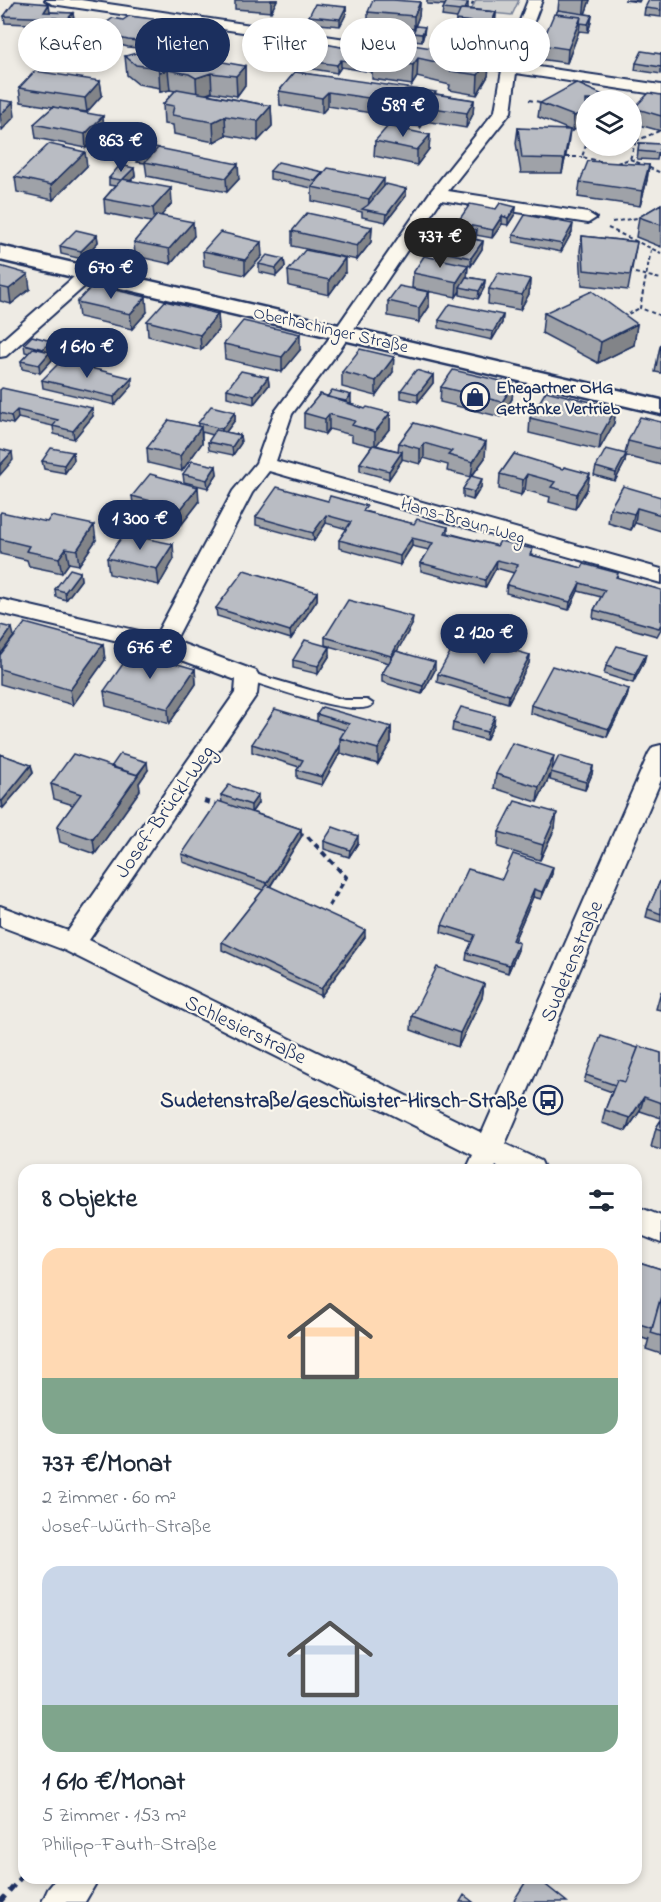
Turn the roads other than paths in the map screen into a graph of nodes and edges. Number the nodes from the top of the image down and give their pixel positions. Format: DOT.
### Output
graph roads {
  1 [pos="52,0"];
  2 [pos="535,0"];
  3 [pos="198,7"];
  4 [pos="174,18"];
  5 [pos="190,18"];
  6 [pos="528,18"];
  7 [pos="230,26"];
  8 [pos="429,55"];
  9 [pos="509,72"];
  10 [pos="548,72"];
  11 [pos="661,90"];
  12 [pos="437,194"];
  13 [pos="588,218"];
  14 [pos="0,253"];
  15 [pos="89,273"];
  16 [pos="342,332"];
  17 [pos="0,352"];
  18 [pos="661,407"];
  19 [pos="265,464"];
  20 [pos="661,576"];
  21 [pos="0,606"];
  22 [pos="162,645"];
  23 [pos="248,676"];
  24 [pos="367,704"];
  25 [pos="661,753"];
  26 [pos="0,916"];
  27 [pos="73,944"];
  28 [pos="484,1160"];
  29 [pos="503,1164"];
  30 [pos="642,1222"];
  31 [pos="661,1230"];
  32 [pos="76,1884"];
  33 [pos="61,1902"];
  1 -- 4 [label="street"];
  2 -- 6 [label="street"];
  3 -- 5 [label="street"];
  7 -- 8 [label="street"];
  9 -- 12 [label="street"];
  10 -- 11 [label="street"];
  12 -- 13 [label="street"];
  12 -- 16 [label="street"];
  14 -- 15 [label="main road, Oberhachinger Straße"];
  15 -- 16 [label="main road, Oberhachinger Straße"];
  15 -- 17 [label="street"];
  16 -- 18 [label="main road, Oberhachinger Straße"];
  16 -- 19 [label="street"];
  19 -- 20 [label="street, Hans-Braun-Weg"];
  19 -- 22 [label="street"];
  21 -- 22 [label="street"];
  22 -- 23 [label="street"];
  23 -- 24 [label="lane"];
  23 -- 27 [label="street, Josef-Brückl-Weg"];
  25 -- 28 [label="street, Sudetenstraße"];
  26 -- 27 [label="street, Schlesierstraße"];
  27 -- 28 [label="street, Schlesierstraße"];
  28 -- 29 [label="street, Schlesierstraße"];
  30 -- 31 [label="street"];
  32 -- 33 [label="street"];
}
